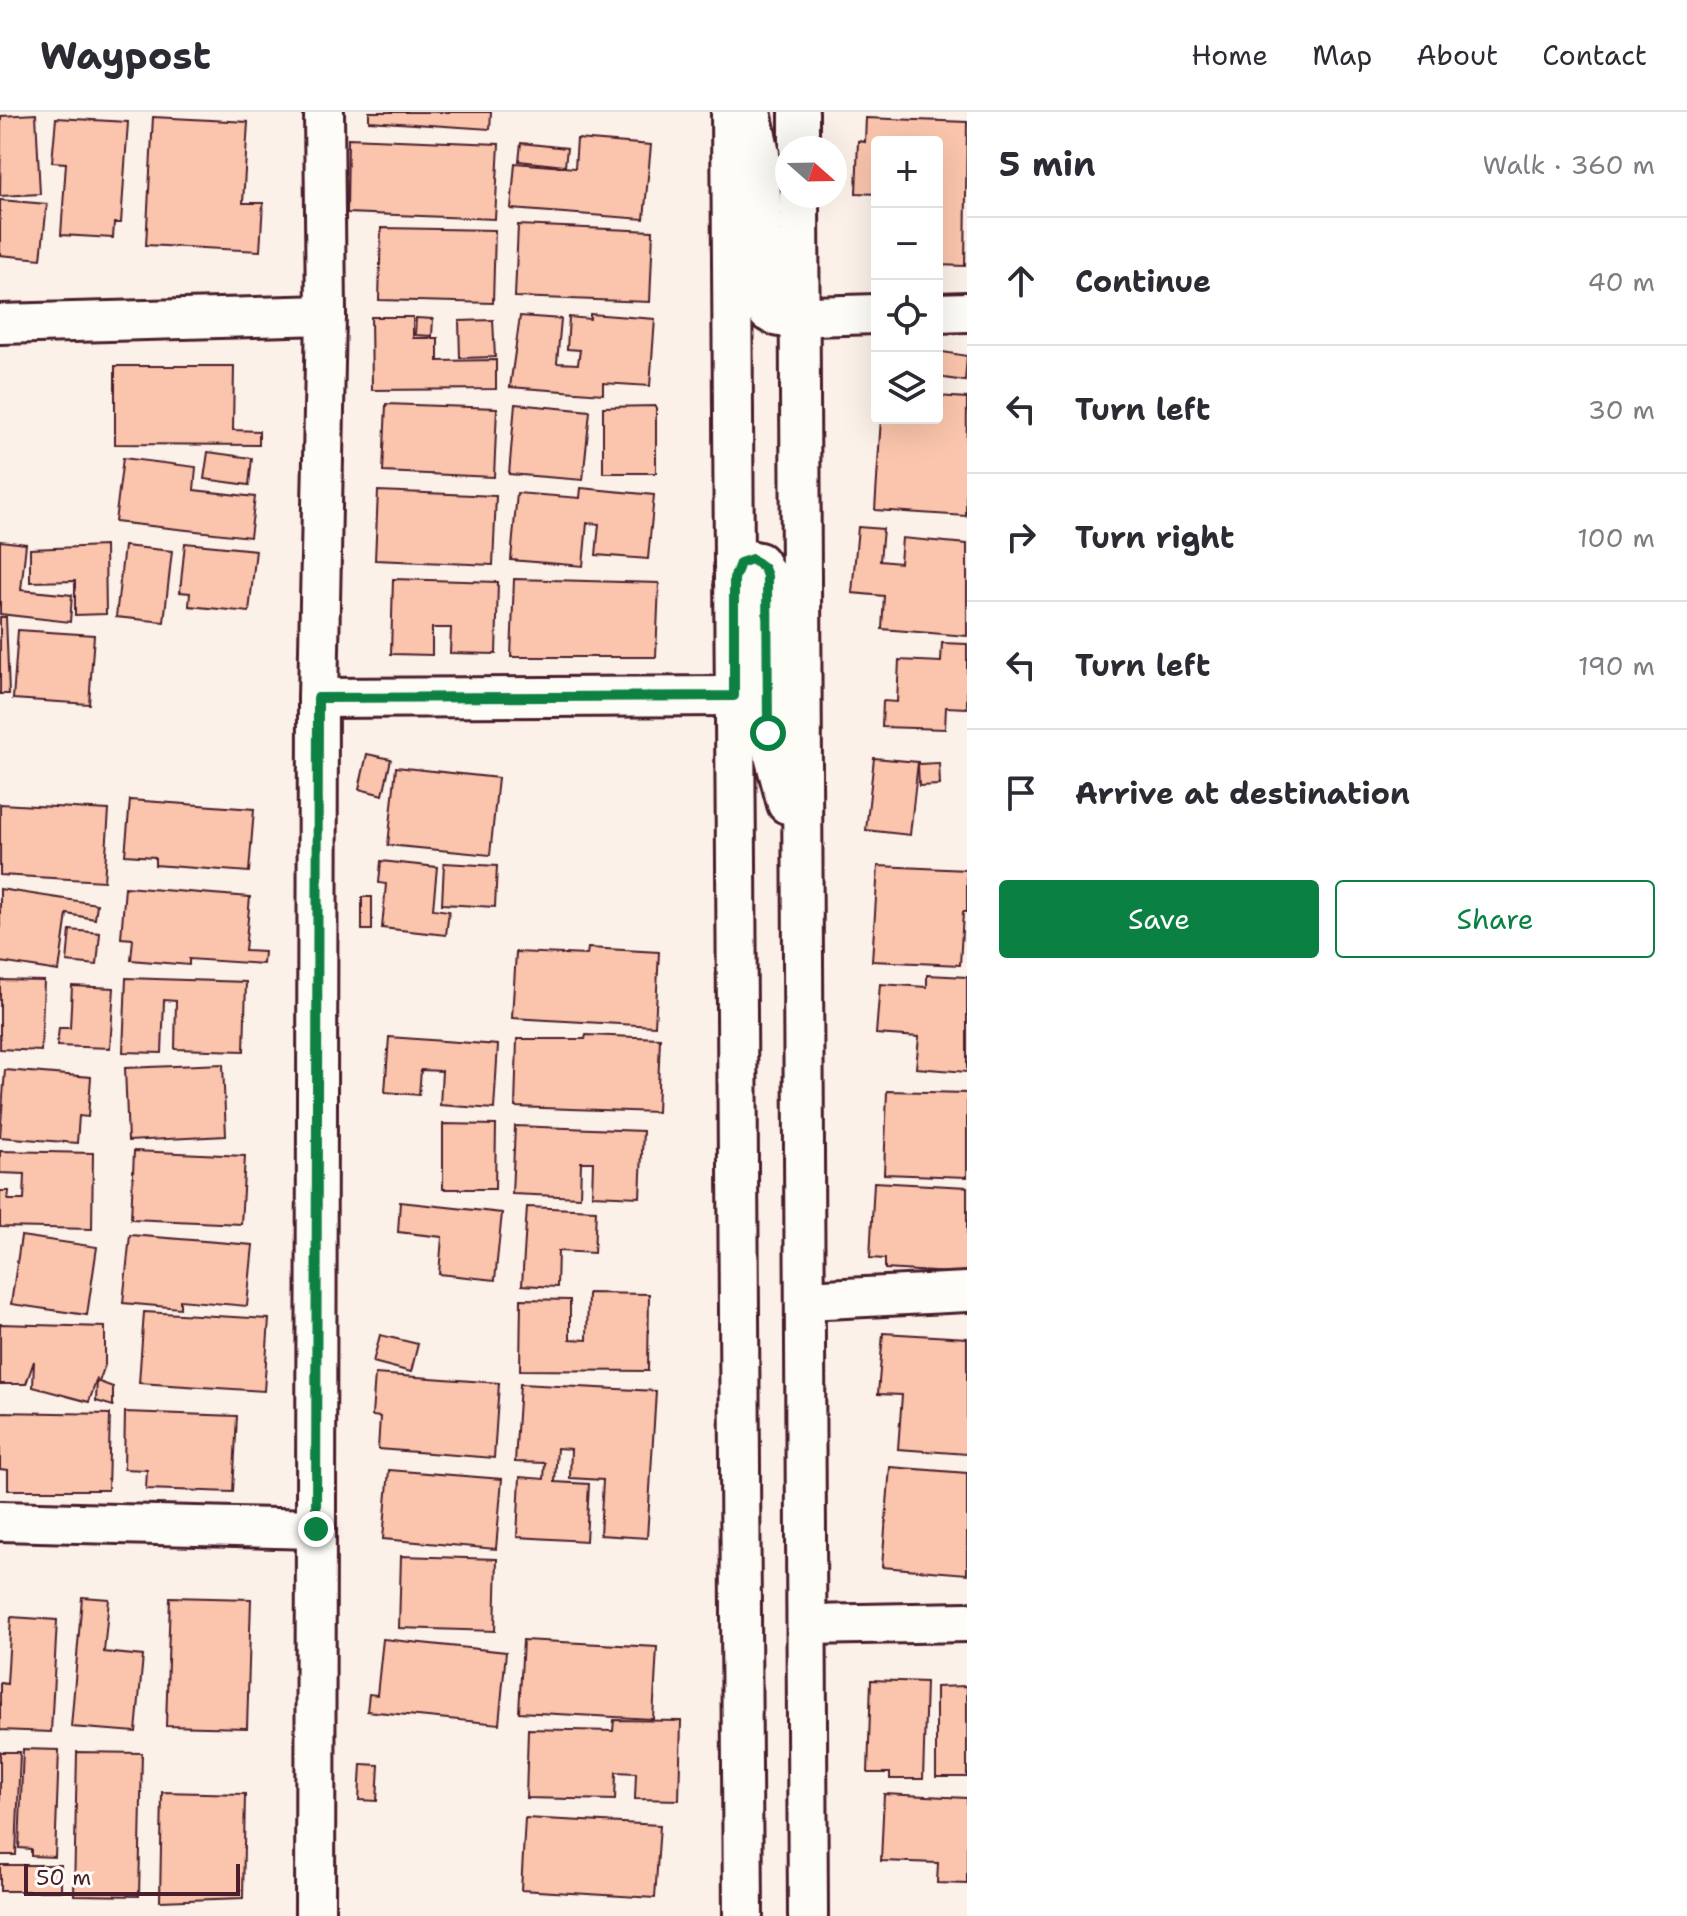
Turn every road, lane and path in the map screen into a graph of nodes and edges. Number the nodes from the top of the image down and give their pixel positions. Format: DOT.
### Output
graph roads {
  1 [pos="324,112"];
  2 [pos="731,112"];
  3 [pos="751,112"];
  4 [pos="799,112"];
  5 [pos="799,136"];
  6 [pos="799,208"];
  7 [pos="967,312"];
  8 [pos="943,313"];
  9 [pos="871,314"];
  10 [pos="326,315"];
  11 [pos="800,316"];
  12 [pos="0,324"];
  13 [pos="734,579"];
  14 [pos="734,696"];
  15 [pos="318,698"];
  16 [pos="800,853"];
  17 [pos="967,1292"];
  18 [pos="805,1300"];
  19 [pos="0,1521"];
  20 [pos="316,1529"];
  21 [pos="967,1622"];
  22 [pos="807,1625"];
  23 [pos="742,1878"];
  24 [pos="315,1916"];
  25 [pos="721,1916"];
  26 [pos="743,1916"];
  27 [pos="808,1916"];
  1 -- 10 [label="street"];
  2 -- 13 [label="street"];
  3 -- 11 [label="street"];
  4 -- 5 [label="street"];
  6 -- 11 [label="street"];
  7 -- 8 [label="street"];
  9 -- 11 [label="street"];
  10 -- 12 [label="street"];
  10 -- 15 [label="street"];
  11 -- 16 [label="street"];
  13 -- 14 [label="street"];
  13 -- 16 [label="street"];
  14 -- 15 [label="street"];
  14 -- 23 [label="street"];
  15 -- 20 [label="street"];
  16 -- 18 [label="street"];
  17 -- 18 [label="street"];
  18 -- 22 [label="street"];
  19 -- 20 [label="street"];
  20 -- 24 [label="street"];
  21 -- 22 [label="street"];
  22 -- 27 [label="street"];
  23 -- 25 [label="street"];
  23 -- 26 [label="street"];
}
